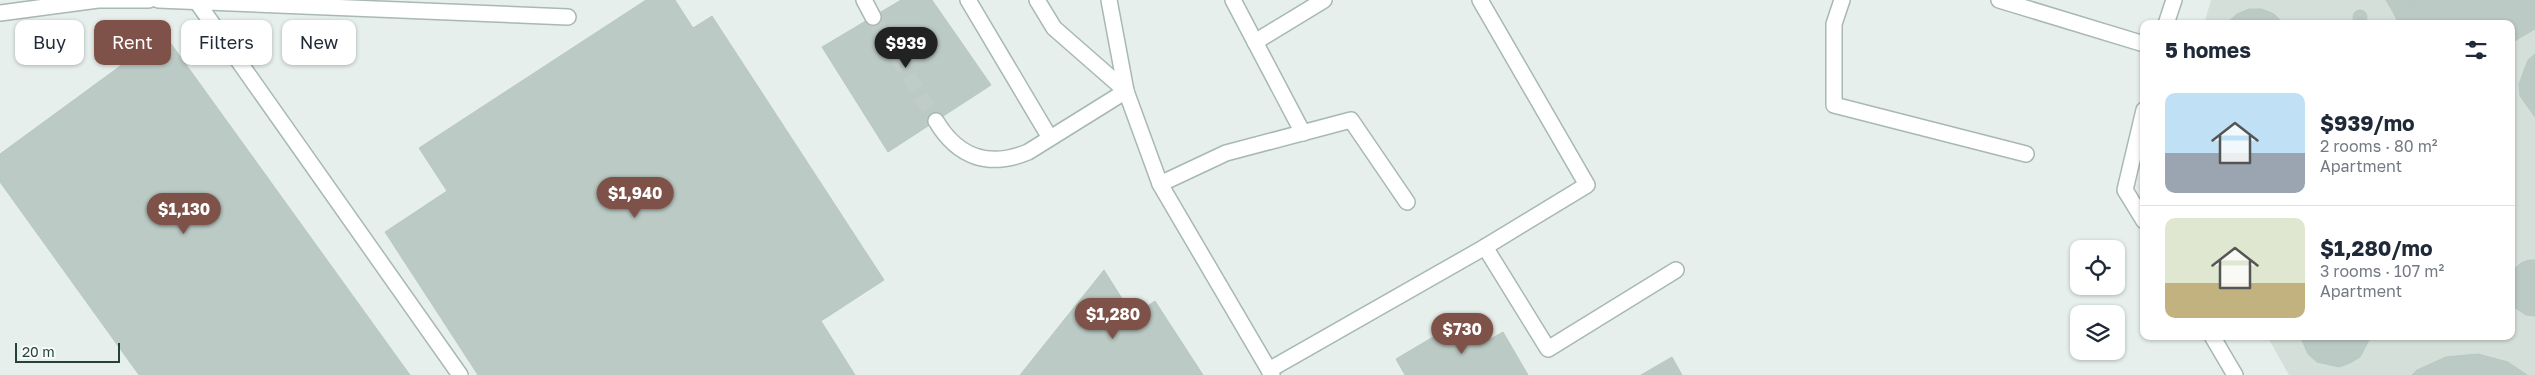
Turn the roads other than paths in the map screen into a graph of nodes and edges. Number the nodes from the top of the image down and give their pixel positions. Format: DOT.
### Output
graph roads {
  1 [pos="125,0"];
  2 [pos="149,0"];
  3 [pos="158,0"];
  4 [pos="864,0"];
  5 [pos="968,0"];
  6 [pos="1037,0"];
  7 [pos="1109,0"];
  8 [pos="1233,0"];
  9 [pos="1324,0"];
  10 [pos="1480,0"];
  11 [pos="1842,0"];
  12 [pos="1999,0"];
  13 [pos="2174,0"];
  14 [pos="197,2"];
  15 [pos="0,13"];
  16 [pos="873,16"];
  17 [pos="568,17"];
  18 [pos="2167,20"];
  19 [pos="1255,42"];
  20 [pos="2140,43"];
  21 [pos="1126,91"];
  22 [pos="936,121"];
  23 [pos="2140,128"];
  24 [pos="1303,133"];
  25 [pos="1050,138"];
  26 [pos="2026,154"];
  27 [pos="1160,184"];
  28 [pos="1407,202"];
  29 [pos="2140,213"];
  30 [pos="1485,247"];
  31 [pos="1676,270"];
  32 [pos="2214,340"];
  33 [pos="1271,372"];
  34 [pos="460,375"];
  35 [pos="2235,375"];
  1 -- 2 [label="lane"];
  1 -- 15 [label="lane"];
  3 -- 14 [label="lane"];
  4 -- 16 [label="lane"];
  5 -- 25 [label="lane"];
  6 -- 21 [label="lane"];
  7 -- 21 [label="lane"];
  8 -- 19 [label="lane"];
  9 -- 19 [label="lane"];
  10 -- 30 [label="lane"];
  11 -- 26 [label="lane"];
  12 -- 20 [label="lane"];
  13 -- 18 [label="lane"];
  14 -- 17 [label="lane"];
  14 -- 34 [label="lane"];
  19 -- 24 [label="lane"];
  21 -- 25 [label="lane"];
  21 -- 27 [label="lane"];
  22 -- 25 [label="lane"];
  23 -- 29 [label="lane"];
  24 -- 27 [label="lane"];
  24 -- 28 [label="lane"];
  27 -- 33 [label="lane"];
  30 -- 31 [label="lane"];
  30 -- 33 [label="lane"];
  32 -- 35 [label="lane"];
}
